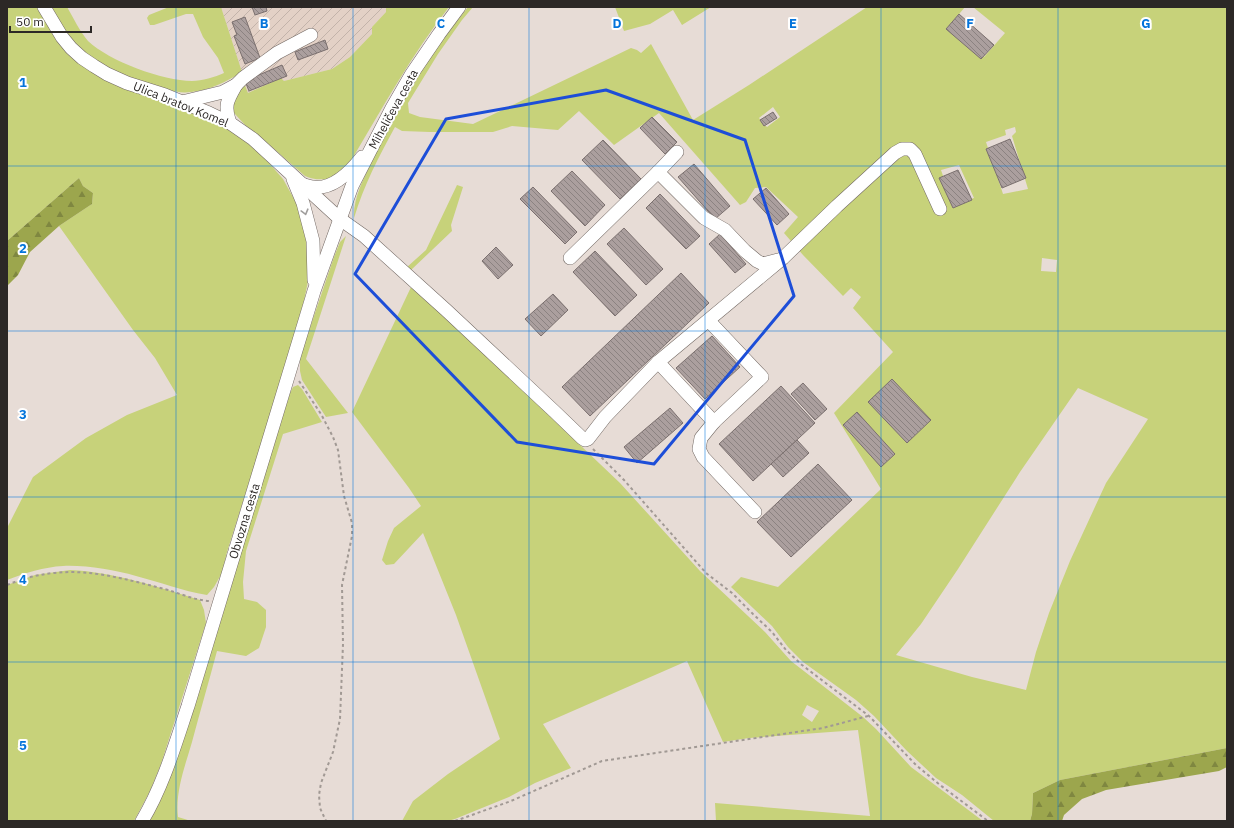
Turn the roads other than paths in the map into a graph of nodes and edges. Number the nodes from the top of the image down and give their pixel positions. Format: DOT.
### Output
graph roads {
  1 [pos="44,7"];
  2 [pos="459,7"];
  3 [pos="311,36"];
  4 [pos="236,85"];
  5 [pos="182,102"];
  6 [pos="230,123"];
  7 [pos="371,147"];
  8 [pos="677,152"];
  9 [pos="658,172"];
  10 [pos="296,180"];
  11 [pos="940,209"];
  12 [pos="340,219"];
  13 [pos="570,258"];
  14 [pos="783,258"];
  15 [pos="314,291"];
  16 [pos="709,321"];
  17 [pos="658,362"];
  18 [pos="714,422"];
  19 [pos="755,512"];
  20 [pos="142,821"];
  1 -- 5 [label="street, Ulica bratov Komel"];
  2 -- 7 [label="street, Miheličeva cesta"];
  3 -- 4 [label="street"];
  4 -- 5 [label="street"];
  4 -- 6 [label="street"];
  5 -- 6 [label="street, Ulica bratov Komel"];
  6 -- 10 [label="street, Ulica bratov Komel"];
  7 -- 10 [label="street"];
  7 -- 12 [label="street, Miheličeva cesta"];
  8 -- 9 [label="street"];
  9 -- 13 [label="street"];
  9 -- 14 [label="street"];
  10 -- 12 [label="street, Ulica bratov Komel"];
  10 -- 15 [label="street, one-way"];
  11 -- 14 [label="street"];
  12 -- 15 [label="street, Obvozna cesta"];
  12 -- 17 [label="street, Ulica bratov Komel"];
  14 -- 16 [label="street"];
  15 -- 20 [label="street, Obvozna cesta"];
  16 -- 17 [label="street"];
  16 -- 18 [label="street"];
  17 -- 18 [label="street"];
  18 -- 19 [label="street"];
}
